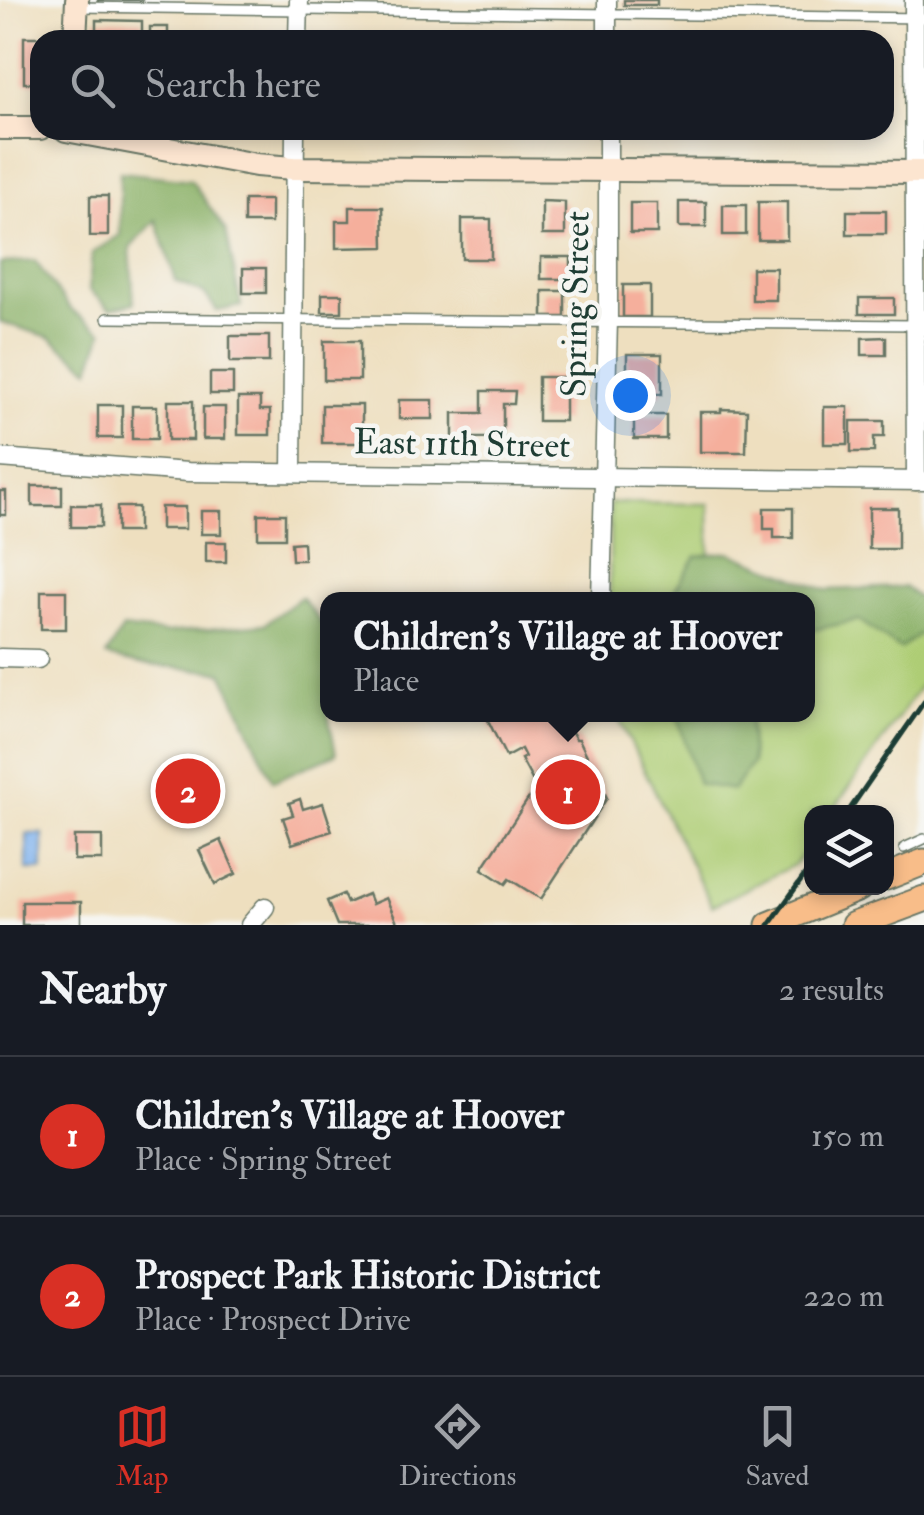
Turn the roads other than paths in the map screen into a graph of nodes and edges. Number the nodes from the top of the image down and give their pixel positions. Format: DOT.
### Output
graph roads {
  1 [pos="76,3"];
  2 [pos="300,5"];
  3 [pos="607,8"];
  4 [pos="917,12"];
  5 [pos="75,30"];
  6 [pos="299,30"];
  7 [pos="0,128"];
  8 [pos="30,128"];
  9 [pos="122,140"];
  10 [pos="295,140"];
  11 [pos="608,140"];
  12 [pos="294,168"];
  13 [pos="609,169"];
  14 [pos="919,172"];
  15 [pos="107,318"];
  16 [pos="608,320"];
  17 [pos="292,322"];
  18 [pos="920,325"];
  19 [pos="0,458"];
  20 [pos="292,473"];
  21 [pos="604,477"];
  22 [pos="920,481"];
  23 [pos="601,592"];
  24 [pos="0,658"];
  25 [pos="38,658"];
  26 [pos="924,839"];
  27 [pos="914,855"];
  28 [pos="894,871"];
  29 [pos="842,895"];
  30 [pos="924,899"];
  31 [pos="265,907"];
  32 [pos="250,925"];
  33 [pos="769,925"];
  34 [pos="854,925"];
  1 -- 2 [label="lane"];
  1 -- 5 [label="street"];
  2 -- 3 [label="lane"];
  2 -- 6 [label="street"];
  3 -- 4 [label="lane"];
  4 -- 14 [label="street"];
  7 -- 8 [label="street"];
  9 -- 12 [label="street"];
  10 -- 12 [label="street"];
  11 -- 13 [label="street, Spring Street"];
  12 -- 13 [label="street"];
  12 -- 17 [label="street"];
  13 -- 14 [label="street"];
  13 -- 16 [label="street, Spring Street"];
  14 -- 18 [label="street"];
  15 -- 17 [label="lane"];
  16 -- 17 [label="lane"];
  16 -- 18 [label="lane"];
  16 -- 21 [label="street, Spring Street"];
  17 -- 20 [label="street"];
  18 -- 22 [label="street"];
  19 -- 20 [label="street, East 11th Street"];
  20 -- 21 [label="street, East 11th Street"];
  21 -- 22 [label="street, East 11th Street"];
  21 -- 23 [label="street, Spring Street"];
  24 -- 25 [label="street"];
  26 -- 27 [label="lane"];
  27 -- 28 [label="main road"];
  29 -- 33 [label="main road"];
  30 -- 34 [label="main road"];
  31 -- 32 [label="street"];
}
